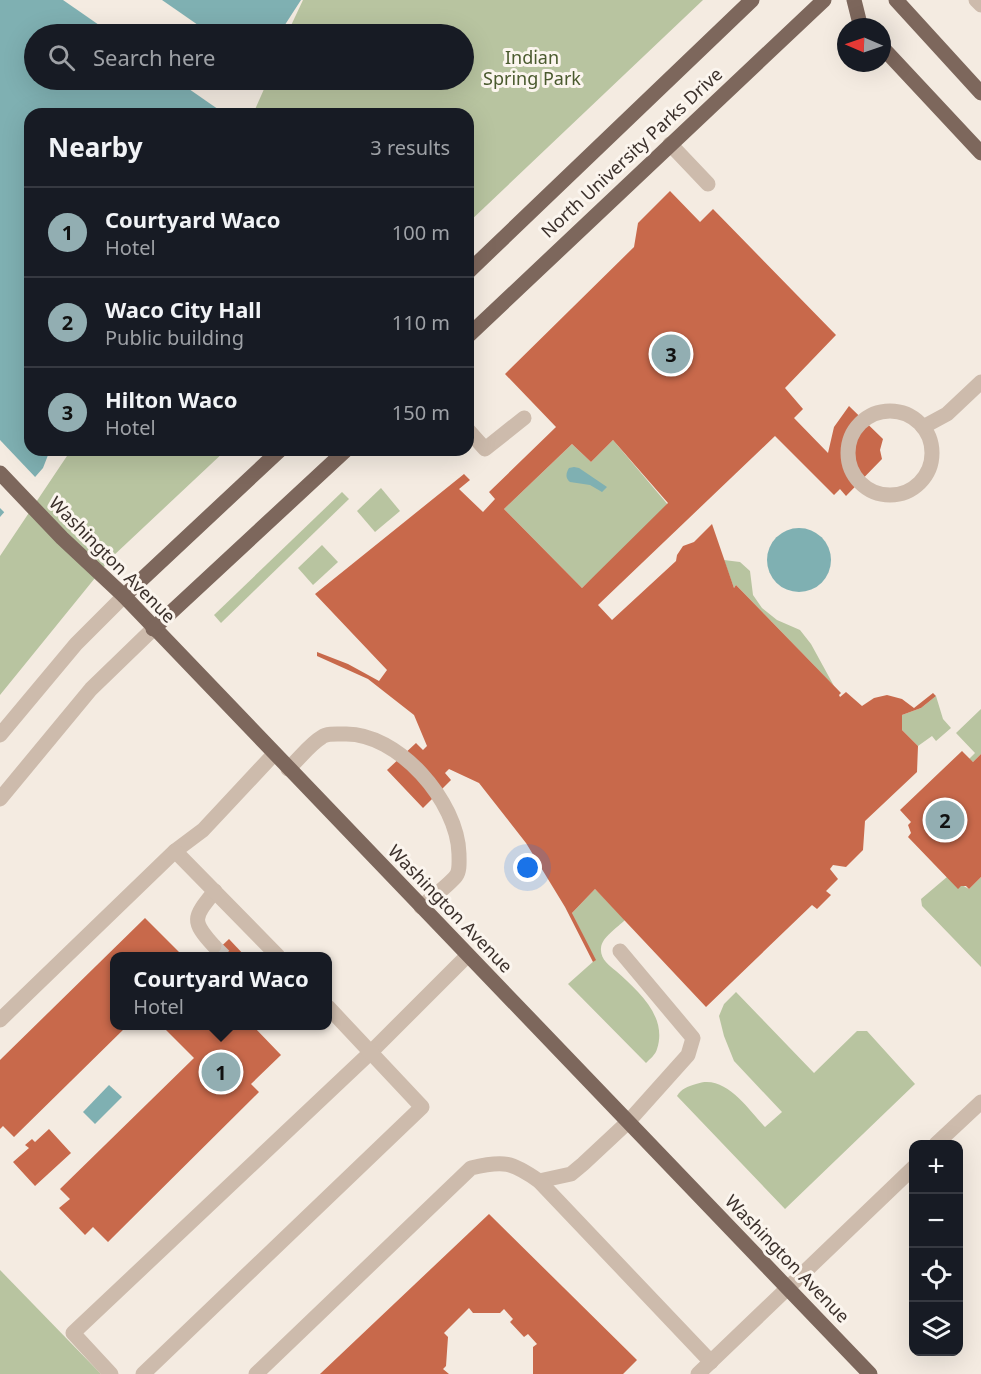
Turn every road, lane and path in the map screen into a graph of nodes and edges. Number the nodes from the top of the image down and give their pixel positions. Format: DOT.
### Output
graph roads {
  1 [pos="752,0"];
  2 [pos="824,0"];
  3 [pos="854,0"];
  4 [pos="896,0"];
  5 [pos="976,0"];
  6 [pos="981,6"];
  7 [pos="858,18"];
  8 [pos="891,57"];
  9 [pos="981,93"];
  10 [pos="670,144"];
  11 [pos="981,153"];
  12 [pos="708,184"];
  13 [pos="474,266"];
  14 [pos="474,330"];
  15 [pos="981,382"];
  16 [pos="524,417"];
  17 [pos="923,427"];
  18 [pos="474,437"];
  19 [pos="274,456"];
  20 [pos="340,456"];
  21 [pos="0,474"];
  22 [pos="124,596"];
  23 [pos="153,629"];
  24 [pos="0,735"];
  25 [pos="274,754"];
  26 [pos="288,769"];
  27 [pos="0,799"];
  28 [pos="175,851"];
  29 [pos="215,891"];
  30 [pos="421,907"];
  31 [pos="214,946"];
  32 [pos="620,951"];
  33 [pos="273,952"];
  34 [pos="468,955"];
  35 [pos="332,1012"];
  36 [pos="0,1020"];
  37 [pos="371,1052"];
  38 [pos="981,1102"];
  39 [pos="628,1122"];
  40 [pos="940,1140"];
  41 [pos="909,1172"];
  42 [pos="540,1181"];
  43 [pos="788,1288"];
  44 [pos="711,1362"];
  45 [pos="111,1374"];
  46 [pos="143,1374"];
  47 [pos="256,1374"];
  48 [pos="698,1374"];
  49 [pos="870,1374"];
  1 -- 13 [label="main road, North University Parks Drive"];
  2 -- 10 [label="main road, North University Parks Drive"];
  3 -- 7 [label="main road"];
  4 -- 9 [label="main road"];
  5 -- 6 [label="street"];
  8 -- 11 [label="main road"];
  10 -- 12 [label="street"];
  10 -- 14 [label="main road, North University Parks Drive"];
  15 -- 17 [label="street"];
  16 -- 18 [label="street"];
  17 -- 17 [label="street"];
  19 -- 22 [label="main road"];
  20 -- 23 [label="main road"];
  21 -- 22 [label="main road, Washington Avenue"];
  22 -- 23 [label="main road, Washington Avenue"];
  22 -- 24 [label="street"];
  23 -- 25 [label="main road, Washington Avenue"];
  23 -- 27 [label="street"];
  25 -- 26 [label="main road, Washington Avenue"];
  25 -- 28 [label="street"];
  26 -- 30 [label="main road, Washington Avenue"];
  26 -- 30 [label="street"];
  28 -- 29 [label="street"];
  28 -- 36 [label="street"];
  29 -- 31 [label="street"];
  29 -- 33 [label="street"];
  30 -- 34 [label="main road, Washington Avenue"];
  32 -- 39 [label="street"];
  34 -- 37 [label="street"];
  34 -- 39 [label="main road, Washington Avenue"];
  35 -- 37 [label="street"];
  37 -- 45 [label="street"];
  37 -- 46 [label="street"];
  38 -- 40 [label="street"];
  39 -- 42 [label="street"];
  39 -- 43 [label="main road, Washington Avenue"];
  41 -- 43 [label="street"];
  42 -- 44 [label="street"];
  42 -- 47 [label="street"];
  43 -- 44 [label="street"];
  43 -- 49 [label="main road, Washington Avenue"];
  44 -- 48 [label="street"];
}
